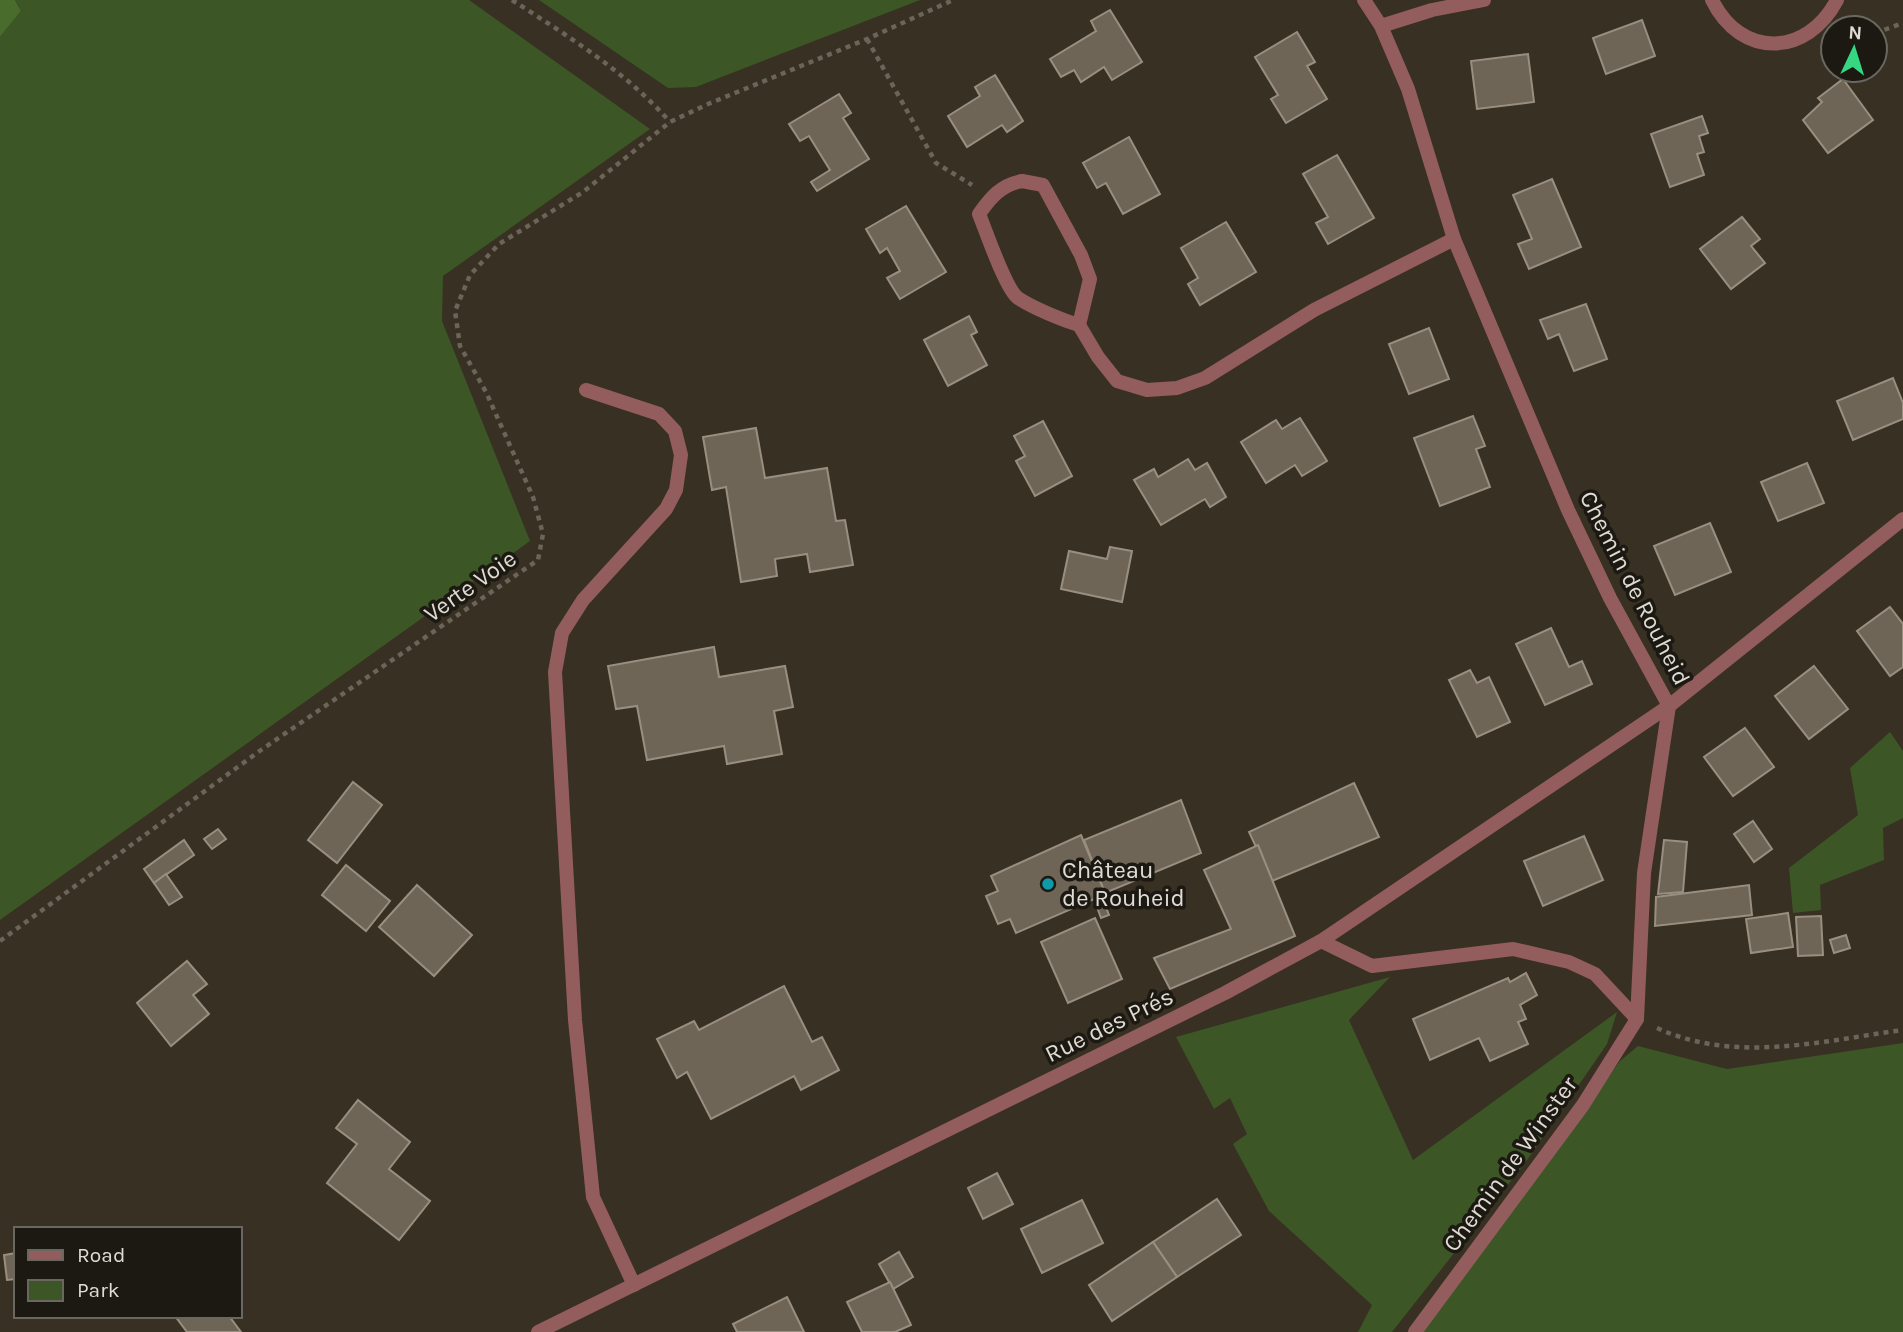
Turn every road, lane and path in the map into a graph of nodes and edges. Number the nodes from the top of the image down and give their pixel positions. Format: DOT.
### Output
graph roads {
  1 [pos="512,0"];
  2 [pos="953,0"];
  3 [pos="1364,0"];
  4 [pos="1485,0"];
  5 [pos="1713,0"];
  6 [pos="1837,0"];
  7 [pos="1381,26"];
  8 [pos="867,39"];
  9 [pos="670,122"];
  10 [pos="991,197"];
  11 [pos="1454,239"];
  12 [pos="1079,325"];
  13 [pos="586,390"];
  14 [pos="1903,519"];
  15 [pos="1669,706"];
  16 [pos="0,941"];
  17 [pos="1321,941"];
  18 [pos="1637,1019"];
  19 [pos="1903,1030"];
  20 [pos="634,1285"];
  21 [pos="538,1332"];
  22 [pos="1415,1332"];
  1 -- 9 [label="path"];
  2 -- 8 [label="path, Verte Voie"];
  3 -- 7 [label="street, Chemin de Rouheid"];
  4 -- 7 [label="street"];
  5 -- 6 [label="street"];
  7 -- 11 [label="street, Chemin de Rouheid"];
  8 -- 9 [label="path, Verte Voie"];
  8 -- 10 [label="path"];
  9 -- 16 [label="path, Verte Voie"];
  10 -- 12 [label="street"];
  10 -- 12 [label="street"];
  11 -- 12 [label="street"];
  11 -- 15 [label="street, Chemin de Rouheid"];
  13 -- 20 [label="street"];
  14 -- 15 [label="street, Rue des Prés"];
  15 -- 17 [label="street, Rue des Prés"];
  15 -- 18 [label="street, Chemin de Rouheid"];
  17 -- 18 [label="street"];
  17 -- 20 [label="street, Rue des Prés"];
  18 -- 19 [label="path"];
  18 -- 22 [label="street, Chemin de Winster"];
  20 -- 21 [label="street, Rue des Prés"];
}
